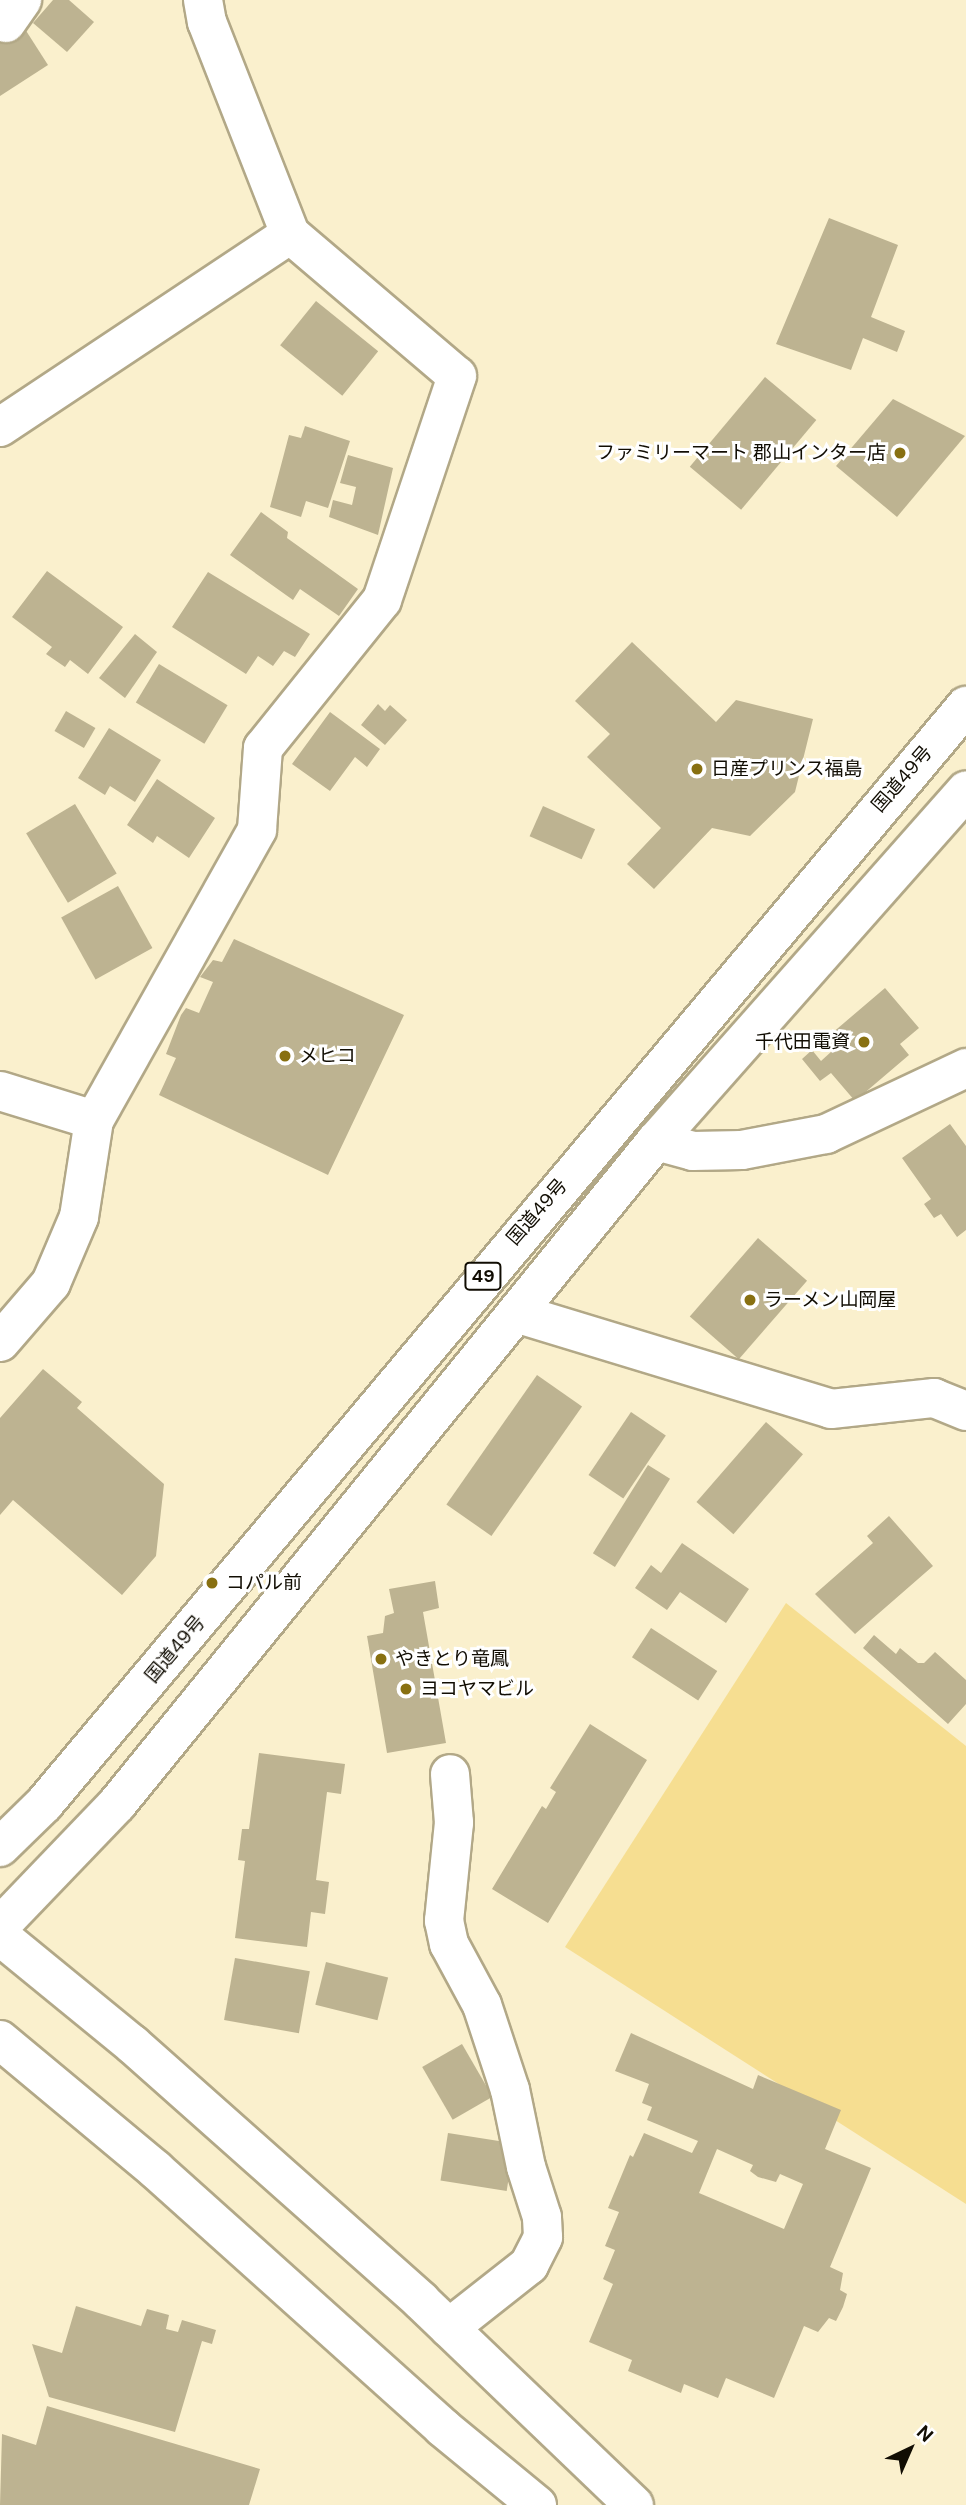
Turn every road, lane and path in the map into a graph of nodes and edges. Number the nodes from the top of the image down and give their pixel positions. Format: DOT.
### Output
graph roads {
  1 [pos="203,0"];
  2 [pos="290,234"];
  3 [pos="0,427"];
  4 [pos="966,706"];
  5 [pos="966,790"];
  6 [pos="966,1068"];
  7 [pos="0,1091"];
  8 [pos="94,1120"];
  9 [pos="656,1141"];
  10 [pos="519,1314"];
  11 [pos="0,1342"];
  12 [pos="966,1411"];
  13 [pos="450,1774"];
  14 [pos="0,1847"];
  15 [pos="0,1926"];
  16 [pos="0,1936"];
  17 [pos="0,2040"];
  18 [pos="449,2328"];
  19 [pos="537,2505"];
  20 [pos="634,2505"];
  1 -- 2 [label="main road"];
  2 -- 3 [label="main road"];
  2 -- 8 [label="main road"];
  4 -- 14 [label="main road, 国道49号 / 49"];
  5 -- 9 [label="main road, 49"];
  6 -- 9 [label="main road"];
  7 -- 8 [label="main road"];
  8 -- 11 [label="main road"];
  9 -- 10 [label="main road, 49"];
  10 -- 12 [label="main road"];
  10 -- 15 [label="main road, 49"];
  13 -- 18 [label="main road"];
  16 -- 18 [label="main road"];
  17 -- 19 [label="main road"];
  18 -- 20 [label="main road"];
}
